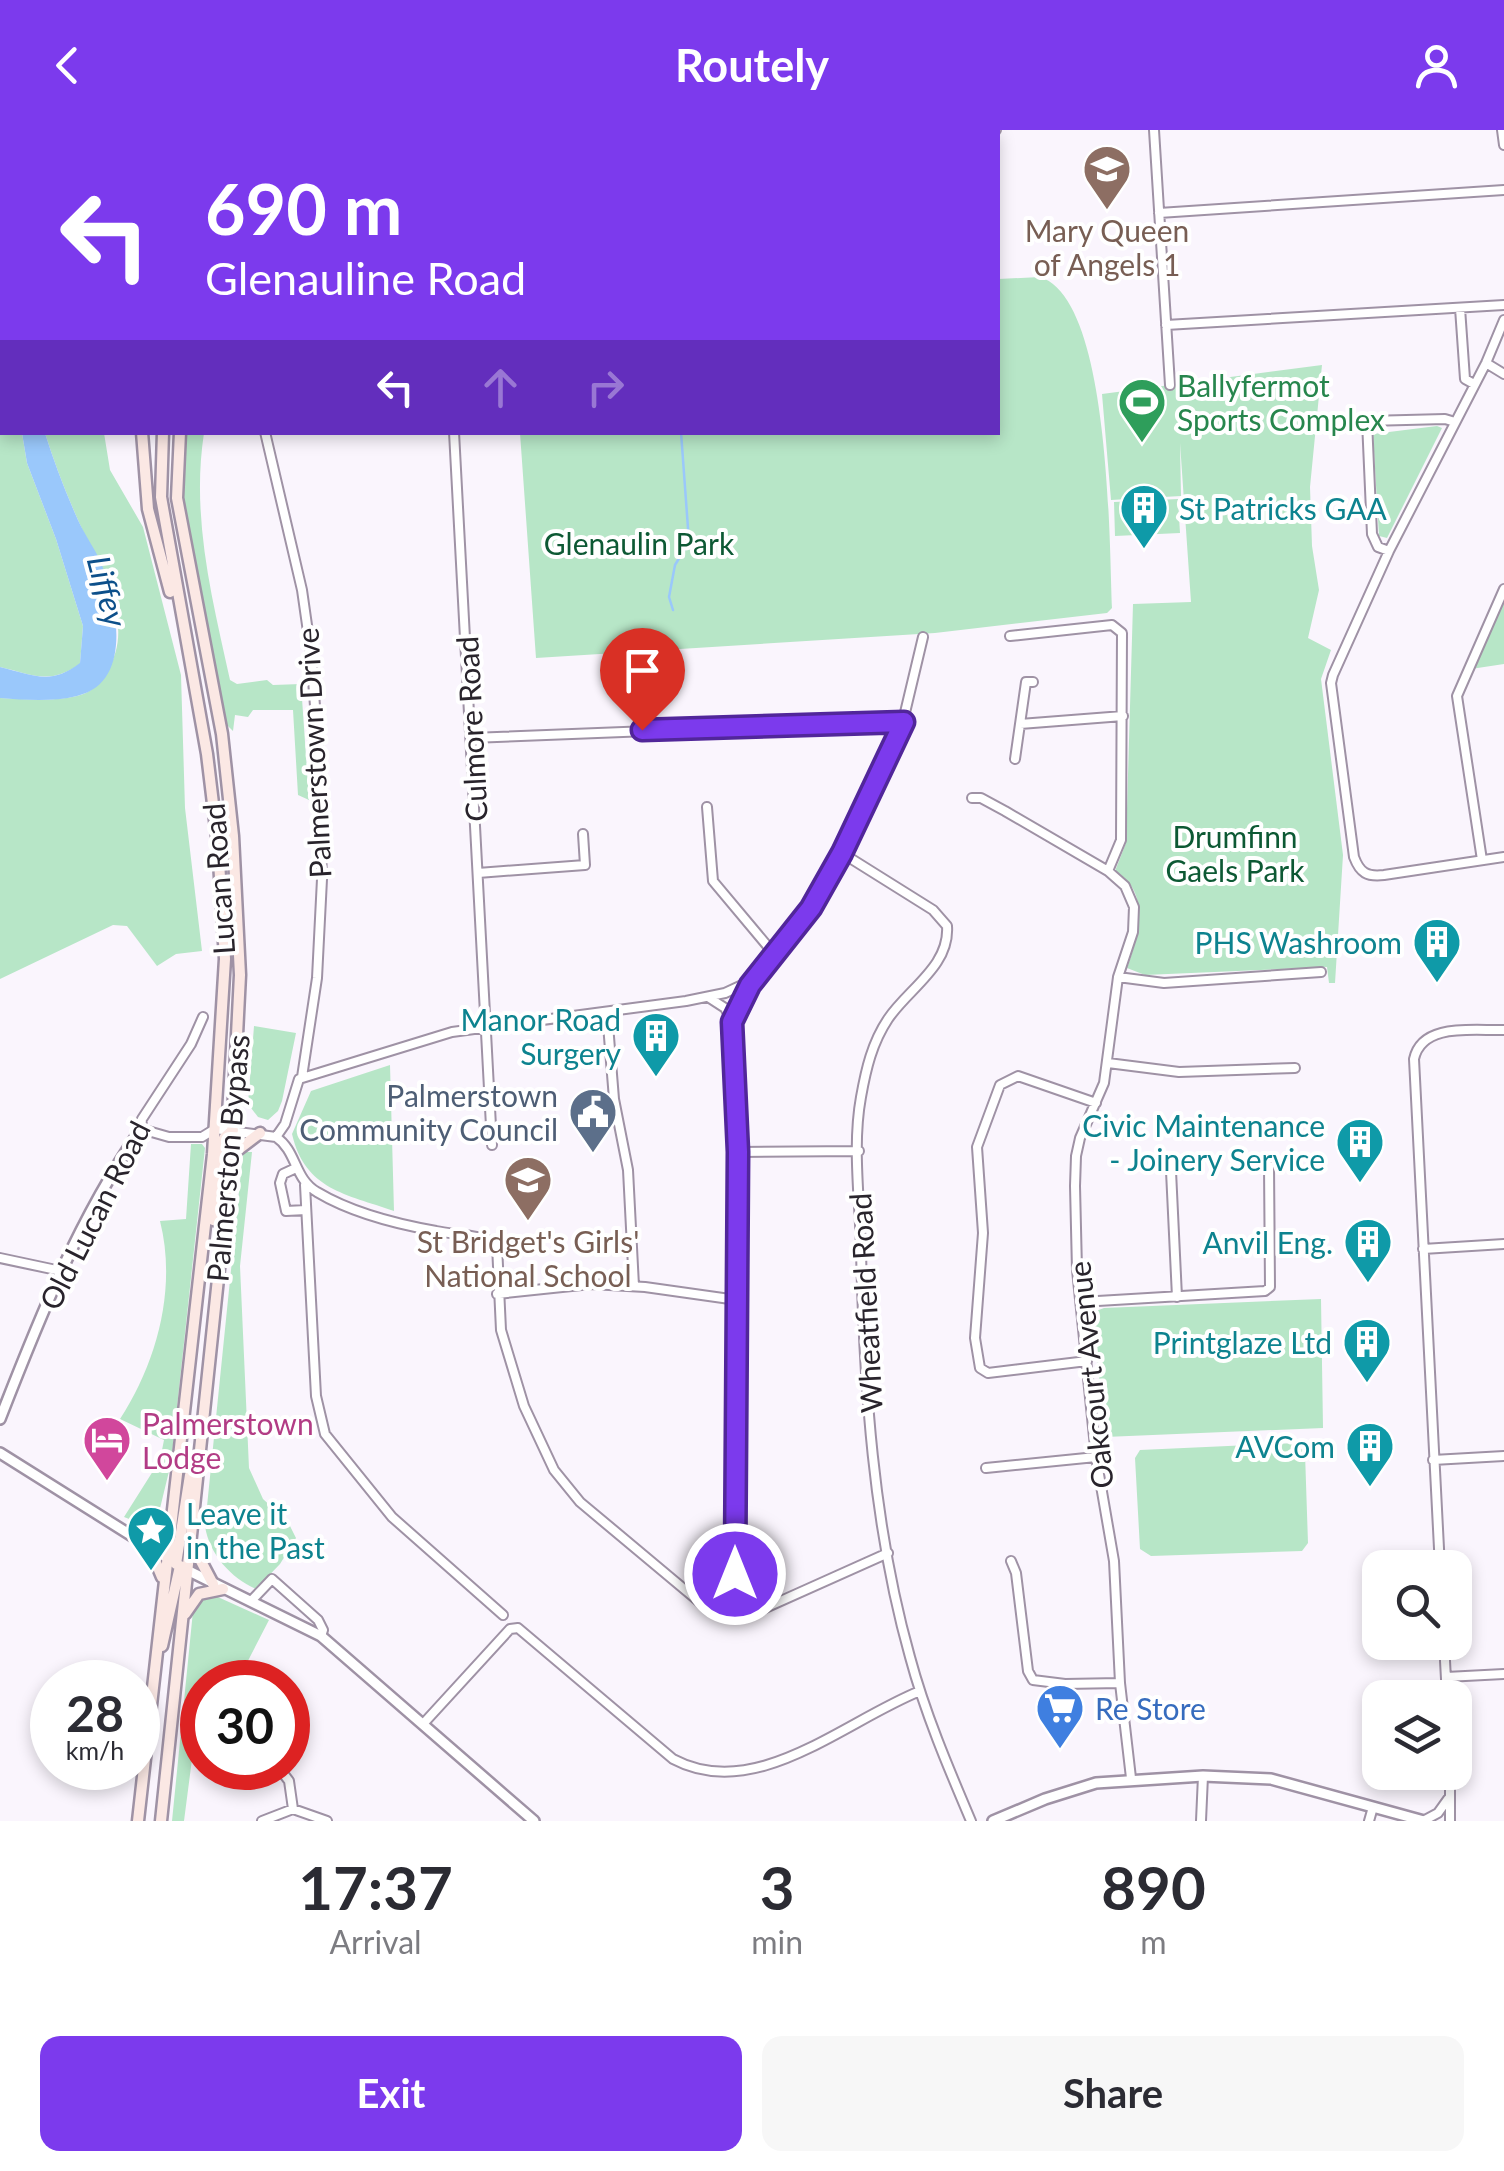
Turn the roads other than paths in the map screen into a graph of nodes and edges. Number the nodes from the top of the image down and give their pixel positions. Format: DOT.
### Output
graph roads {
  1 [pos="1154,130"];
  2 [pos="1502,130"];
  3 [pos="1504,146"];
  4 [pos="1504,190"];
  5 [pos="1159,213"];
  6 [pos="1504,306"];
  7 [pos="1460,308"];
  8 [pos="1504,320"];
  9 [pos="1166,325"];
  10 [pos="1486,363"];
  11 [pos="1504,374"];
  12 [pos="1474,384"];
  13 [pos="1170,385"];
  14 [pos="1368,421"];
  15 [pos="1455,422"];
  16 [pos="1317,425"];
  17 [pos="142,435"];
  18 [pos="163,435"];
  19 [pos="180,435"];
  20 [pos="266,435"];
  21 [pos="454,435"];
  22 [pos="1389,550"];
  23 [pos="1504,588"];
  24 [pos="183,631"];
  25 [pos="1010,636"];
  26 [pos="924,637"];
  27 [pos="1034,682"];
  28 [pos="1123,716"];
  29 [pos="904,722"];
  30 [pos="1020,724"];
  31 [pos="471,738"];
  32 [pos="1015,758"];
  33 [pos="972,798"];
  34 [pos="707,807"];
  35 [pos="583,834"];
  36 [pos="842,853"];
  37 [pos="1504,857"];
  38 [pos="1482,860"];
  39 [pos="1108,871"];
  40 [pos="478,873"];
  41 [pos="774,955"];
  42 [pos="1321,972"];
  43 [pos="1118,976"];
  44 [pos="753,980"];
  45 [pos="707,997"];
  46 [pos="607,1012"];
  47 [pos="203,1018"];
  48 [pos="732,1022"];
  49 [pos="486,1026"];
  50 [pos="1504,1030"];
  51 [pos="238,1052"];
  52 [pos="219,1062"];
  53 [pos="1108,1063"];
  54 [pos="1295,1068"];
  55 [pos="302,1077"];
  56 [pos="1096,1103"];
  57 [pos="141,1129"];
  58 [pos="215,1129"];
  59 [pos="233,1130"];
  60 [pos="260,1133"];
  61 [pos="276,1137"];
  62 [pos="492,1145"];
  63 [pos="858,1150"];
  64 [pos="738,1152"];
  65 [pos="231,1154"];
  66 [pos="1269,1166"];
  67 [pos="296,1168"];
  68 [pos="1171,1171"];
  69 [pos="306,1184"];
  70 [pos="306,1210"];
  71 [pos="1504,1244"];
  72 [pos="1423,1249"];
  73 [pos="0,1258"];
  74 [pos="202,1259"];
  75 [pos="61,1271"];
  76 [pos="634,1286"];
  77 [pos="497,1294"];
  78 [pos="1178,1297"];
  79 [pos="737,1300"];
  80 [pos="1081,1302"];
  81 [pos="1087,1361"];
  82 [pos="0,1419"];
  83 [pos="202,1420"];
  84 [pos="0,1454"];
  85 [pos="1504,1456"];
  86 [pos="1096,1457"];
  87 [pos="1433,1460"];
  88 [pos="986,1468"];
  89 [pos="172,1527"];
  90 [pos="190,1538"];
  91 [pos="146,1544"];
  92 [pos="1439,1550"];
  93 [pos="888,1553"];
  94 [pos="1011,1561"];
  95 [pos="178,1564"];
  96 [pos="218,1586"];
  97 [pos="164,1588"];
  98 [pos="250,1601"];
  99 [pos="503,1615"];
  100 [pos="735,1618"];
  101 [pos="182,1621"];
  102 [pos="321,1636"];
  103 [pos="155,1660"];
  104 [pos="158,1660"];
  105 [pos="1445,1660"];
  106 [pos="1504,1674"];
  107 [pos="1446,1678"];
  108 [pos="1120,1683"];
  109 [pos="920,1691"];
  110 [pos="424,1724"];
  111 [pos="1203,1776"];
  112 [pos="1132,1778"];
  113 [pos="141,1790"];
  114 [pos="290,1790"];
  115 [pos="1450,1790"];
  116 [pos="1450,1795"];
  117 [pos="1373,1807"];
  118 [pos="293,1808"];
  119 [pos="138,1821"];
  120 [pos="161,1821"];
  121 [pos="262,1821"];
  122 [pos="328,1821"];
  123 [pos="534,1821"];
  124 [pos="971,1821"];
  125 [pos="994,1821"];
  126 [pos="1201,1821"];
  127 [pos="1369,1821"];
  128 [pos="1423,1821"];
  129 [pos="1450,1821"];
  1 -- 5 [label="street"];
  2 -- 3 [label="street"];
  4 -- 5 [label="street"];
  5 -- 9 [label="street"];
  6 -- 7 [label="street"];
  7 -- 9 [label="street"];
  7 -- 12 [label="street"];
  8 -- 10 [label="street"];
  9 -- 13 [label="street"];
  10 -- 11 [label="street"];
  10 -- 12 [label="street"];
  12 -- 15 [label="street"];
  14 -- 15 [label="street"];
  14 -- 16 [label="street"];
  14 -- 22 [label="street"];
  15 -- 22 [label="street"];
  17 -- 24 [label="main road"];
  18 -- 24 [label="main road"];
  19 -- 51 [label="main road, Palmerston Bypass"];
  20 -- 55 [label="street, Palmerstown Drive"];
  21 -- 31 [label="street, Culmore Road"];
  22 -- 38 [label="street"];
  23 -- 38 [label="street"];
  24 -- 52 [label="main road, Lucan Road"];
  25 -- 28 [label="street"];
  26 -- 29 [label="street"];
  27 -- 30 [label="street"];
  28 -- 30 [label="street"];
  28 -- 39 [label="street"];
  29 -- 31 [label="street"];
  29 -- 36 [label="street"];
  30 -- 32 [label="street"];
  31 -- 40 [label="street, Culmore Road"];
  33 -- 39 [label="street"];
  34 -- 41 [label="street"];
  35 -- 40 [label="street"];
  36 -- 41 [label="street"];
  36 -- 63 [label="street, Wheatfield Road"];
  37 -- 38 [label="street"];
  39 -- 43 [label="street, Oakcourt Avenue"];
  40 -- 49 [label="street, Culmore Road"];
  41 -- 44 [label="street"];
  42 -- 43 [label="street"];
  43 -- 53 [label="street, Oakcourt Avenue"];
  44 -- 45 [label="street"];
  44 -- 48 [label="street"];
  45 -- 46 [label="street"];
  45 -- 48 [label="street"];
  46 -- 49 [label="street"];
  46 -- 76 [label="street"];
  47 -- 57 [label="street, Old Lucan Road"];
  48 -- 64 [label="street"];
  49 -- 55 [label="street"];
  49 -- 62 [label="street, Culmore Road"];
  50 -- 72 [label="street"];
  51 -- 52 [label="main road"];
  51 -- 59 [label="main road, Palmerston Bypass"];
  52 -- 58 [label="main road, Lucan Road"];
  53 -- 54 [label="street"];
  53 -- 56 [label="street, Oakcourt Avenue"];
  55 -- 61 [label="street, Palmerstown Drive"];
  56 -- 80 [label="street, Oakcourt Avenue"];
  56 -- 81 [label="street"];
  57 -- 58 [label="street"];
  57 -- 75 [label="street, Old Lucan Road"];
  58 -- 59 [label="street"];
  58 -- 74 [label="main road, Palmerston Bypass"];
  59 -- 60 [label="street"];
  59 -- 65 [label="main road, Palmerston Bypass"];
  59 -- 74 [label="main road"];
  60 -- 61 [label="street"];
  60 -- 65 [label="main road"];
  61 -- 67 [label="street"];
  63 -- 64 [label="street"];
  63 -- 93 [label="street, Wheatfield Road"];
  64 -- 79 [label="street"];
  65 -- 83 [label="main road, Palmerston Bypass"];
  66 -- 78 [label="street"];
  67 -- 69 [label="street"];
  67 -- 70 [label="street"];
  68 -- 78 [label="street"];
  69 -- 70 [label="street"];
  69 -- 77 [label="street"];
  70 -- 99 [label="street"];
  71 -- 72 [label="street"];
  72 -- 87 [label="street"];
  73 -- 75 [label="street"];
  74 -- 89 [label="main road, Palmerston Bypass"];
  75 -- 82 [label="street, Old Lucan Road"];
  76 -- 77 [label="street"];
  76 -- 79 [label="street"];
  77 -- 100 [label="street"];
  78 -- 80 [label="street"];
  79 -- 100 [label="street"];
  80 -- 81 [label="street, Oakcourt Avenue"];
  81 -- 86 [label="street, Oakcourt Avenue"];
  83 -- 90 [label="main road, Palmerston Bypass"];
  83 -- 95 [label="main road"];
  84 -- 91 [label="street"];
  85 -- 87 [label="street"];
  86 -- 88 [label="street"];
  86 -- 108 [label="street, Oakcourt Avenue"];
  87 -- 92 [label="street"];
  89 -- 91 [label="main road"];
  89 -- 95 [label="main road, Palmerston Bypass"];
  90 -- 95 [label="main road, Palmerston Bypass"];
  90 -- 96 [label="main road"];
  91 -- 95 [label="street"];
  91 -- 97 [label="main road"];
  93 -- 100 [label="street"];
  93 -- 109 [label="street, Wheatfield Road"];
  94 -- 108 [label="street"];
  95 -- 96 [label="street"];
  95 -- 97 [label="main road, Palmerston Bypass"];
  95 -- 101 [label="main road, Palmerston Bypass"];
  95 -- 104 [label="main road"];
  96 -- 98 [label="street"];
  96 -- 101 [label="main road"];
  97 -- 103 [label="main road, Palmerston Bypass"];
  98 -- 102 [label="street"];
  98 -- 102 [label="street"];
  101 -- 120 [label="main road, Palmerston Bypass"];
  102 -- 110 [label="street"];
  105 -- 107 [label="street"];
  106 -- 107 [label="street"];
  108 -- 112 [label="street, Oakcourt Avenue"];
  109 -- 110 [label="street"];
  109 -- 124 [label="street, Wheatfield Road"];
  110 -- 123 [label="street"];
  111 -- 112 [label="street"];
  111 -- 117 [label="street"];
  111 -- 126 [label="street"];
  112 -- 125 [label="street"];
  113 -- 119 [label="main road, Palmerston Bypass"];
  114 -- 118 [label="street"];
  115 -- 116 [label="street"];
  116 -- 128 [label="street"];
  116 -- 129 [label="street"];
  117 -- 127 [label="street"];
  117 -- 128 [label="street"];
  118 -- 121 [label="street"];
  118 -- 122 [label="street"];
}
